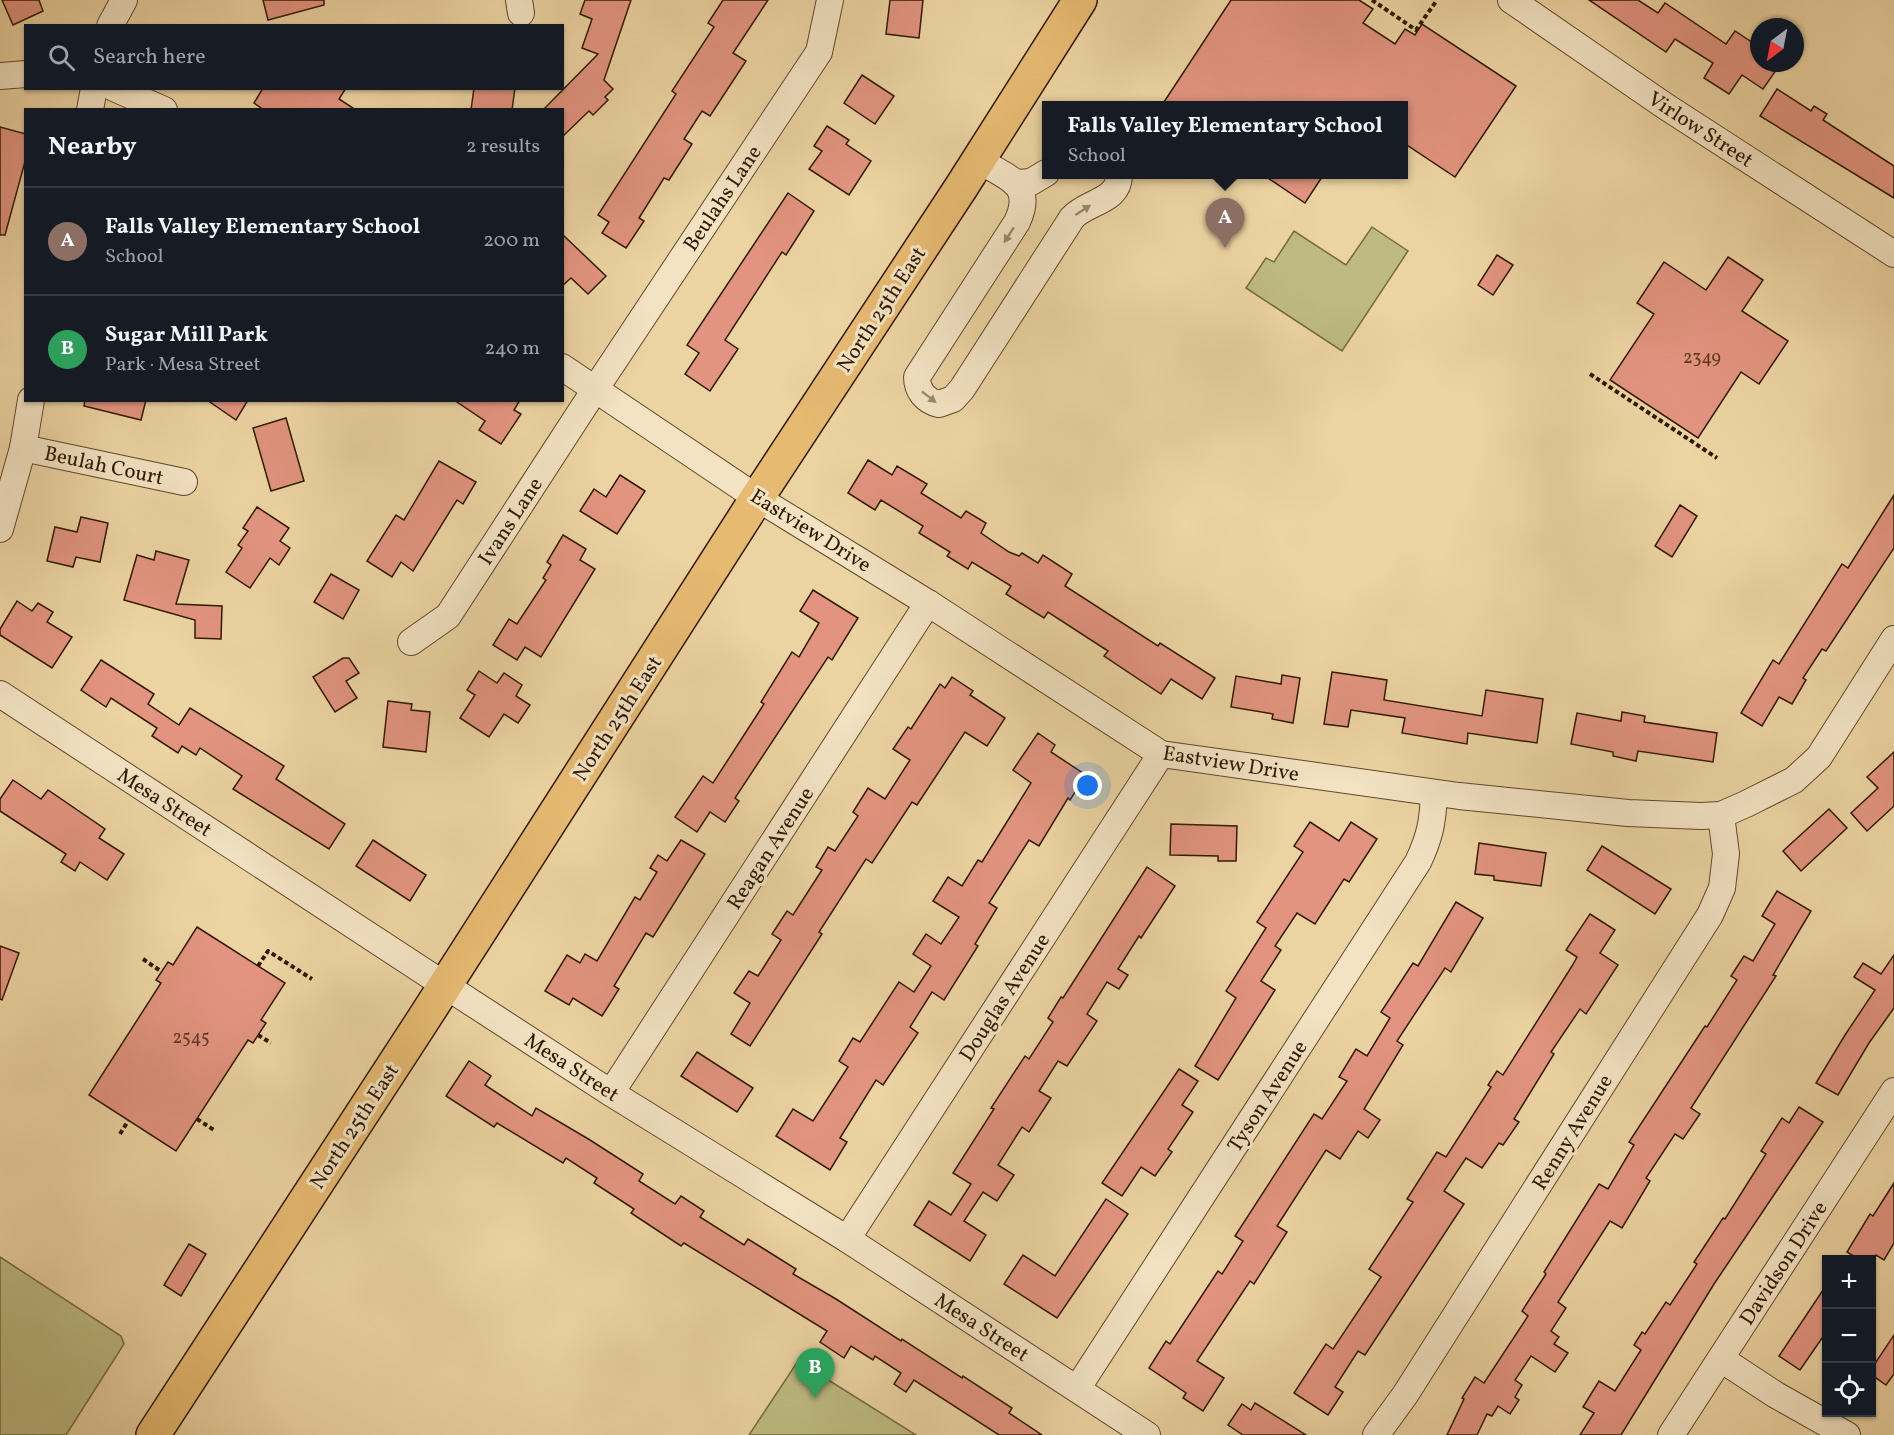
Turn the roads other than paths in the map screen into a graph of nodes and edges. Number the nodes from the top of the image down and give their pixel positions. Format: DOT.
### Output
graph roads {
  1 [pos="124,0"];
  2 [pos="830,0"];
  3 [pos="1080,0"];
  4 [pos="1511,0"];
  5 [pos="111,24"];
  6 [pos="24,74"];
  7 [pos="0,76"];
  8 [pos="94,90"];
  9 [pos="119,90"];
  10 [pos="90,108"];
  11 [pos="159,108"];
  12 [pos="978,160"];
  13 [pos="1042,175"];
  14 [pos="1119,179"];
  15 [pos="1015,183"];
  16 [pos="1894,254"];
  17 [pos="564,368"];
  18 [pos="596,388"];
  19 [pos="32,402"];
  20 [pos="23,448"];
  21 [pos="184,482"];
  22 [pos="757,498"];
  23 [pos="0,529"];
  24 [pos="928,603"];
  25 [pos="1894,639"];
  26 [pos="411,642"];
  27 [pos="0,694"];
  28 [pos="1161,754"];
  29 [pos="1434,793"];
  30 [pos="1721,815"];
  31 [pos="446,986"];
  32 [pos="1894,1091"];
  33 [pos="611,1093"];
  34 [pos="847,1239"];
  35 [pos="1721,1359"];
  36 [pos="1077,1389"];
  37 [pos="153,1435"];
  38 [pos="1147,1435"];
  39 [pos="1376,1435"];
  40 [pos="1671,1435"];
  41 [pos="1847,1435"];
  1 -- 5 [label="street"];
  2 -- 18 [label="street, Beulahs Lane"];
  3 -- 12 [label="main road, North 25th East"];
  4 -- 16 [label="street, Virlow Street"];
  6 -- 7 [label="street"];
  8 -- 10 [label="street"];
  9 -- 11 [label="street"];
  12 -- 15 [label="street"];
  12 -- 22 [label="main road, North 25th East"];
  13 -- 15 [label="street"];
  15 -- 14 [label="street, one-way"];
  17 -- 18 [label="street, Eastview Drive"];
  18 -- 22 [label="street, Eastview Drive"];
  18 -- 26 [label="street, Ivans Lane"];
  19 -- 20 [label="street"];
  20 -- 21 [label="street, Beulah Court"];
  20 -- 23 [label="street"];
  22 -- 24 [label="street, Eastview Drive"];
  22 -- 31 [label="main road, North 25th East"];
  24 -- 28 [label="street, Eastview Drive"];
  24 -- 33 [label="street, Reagan Avenue"];
  25 -- 30 [label="street, Eastview Drive"];
  27 -- 31 [label="street, Mesa Street"];
  28 -- 29 [label="street, Eastview Drive"];
  28 -- 34 [label="street, Douglas Avenue"];
  29 -- 30 [label="street, Eastview Drive"];
  29 -- 36 [label="street, Tyson Avenue"];
  30 -- 39 [label="street, Renny Avenue"];
  31 -- 33 [label="street, Mesa Street"];
  31 -- 37 [label="main road, North 25th East"];
  32 -- 35 [label="street, Davidson Drive"];
  33 -- 34 [label="street, Mesa Street"];
  34 -- 36 [label="street, Mesa Street"];
  35 -- 40 [label="street, Davidson Drive"];
  35 -- 41 [label="street"];
  36 -- 38 [label="street, Mesa Street"];
}
